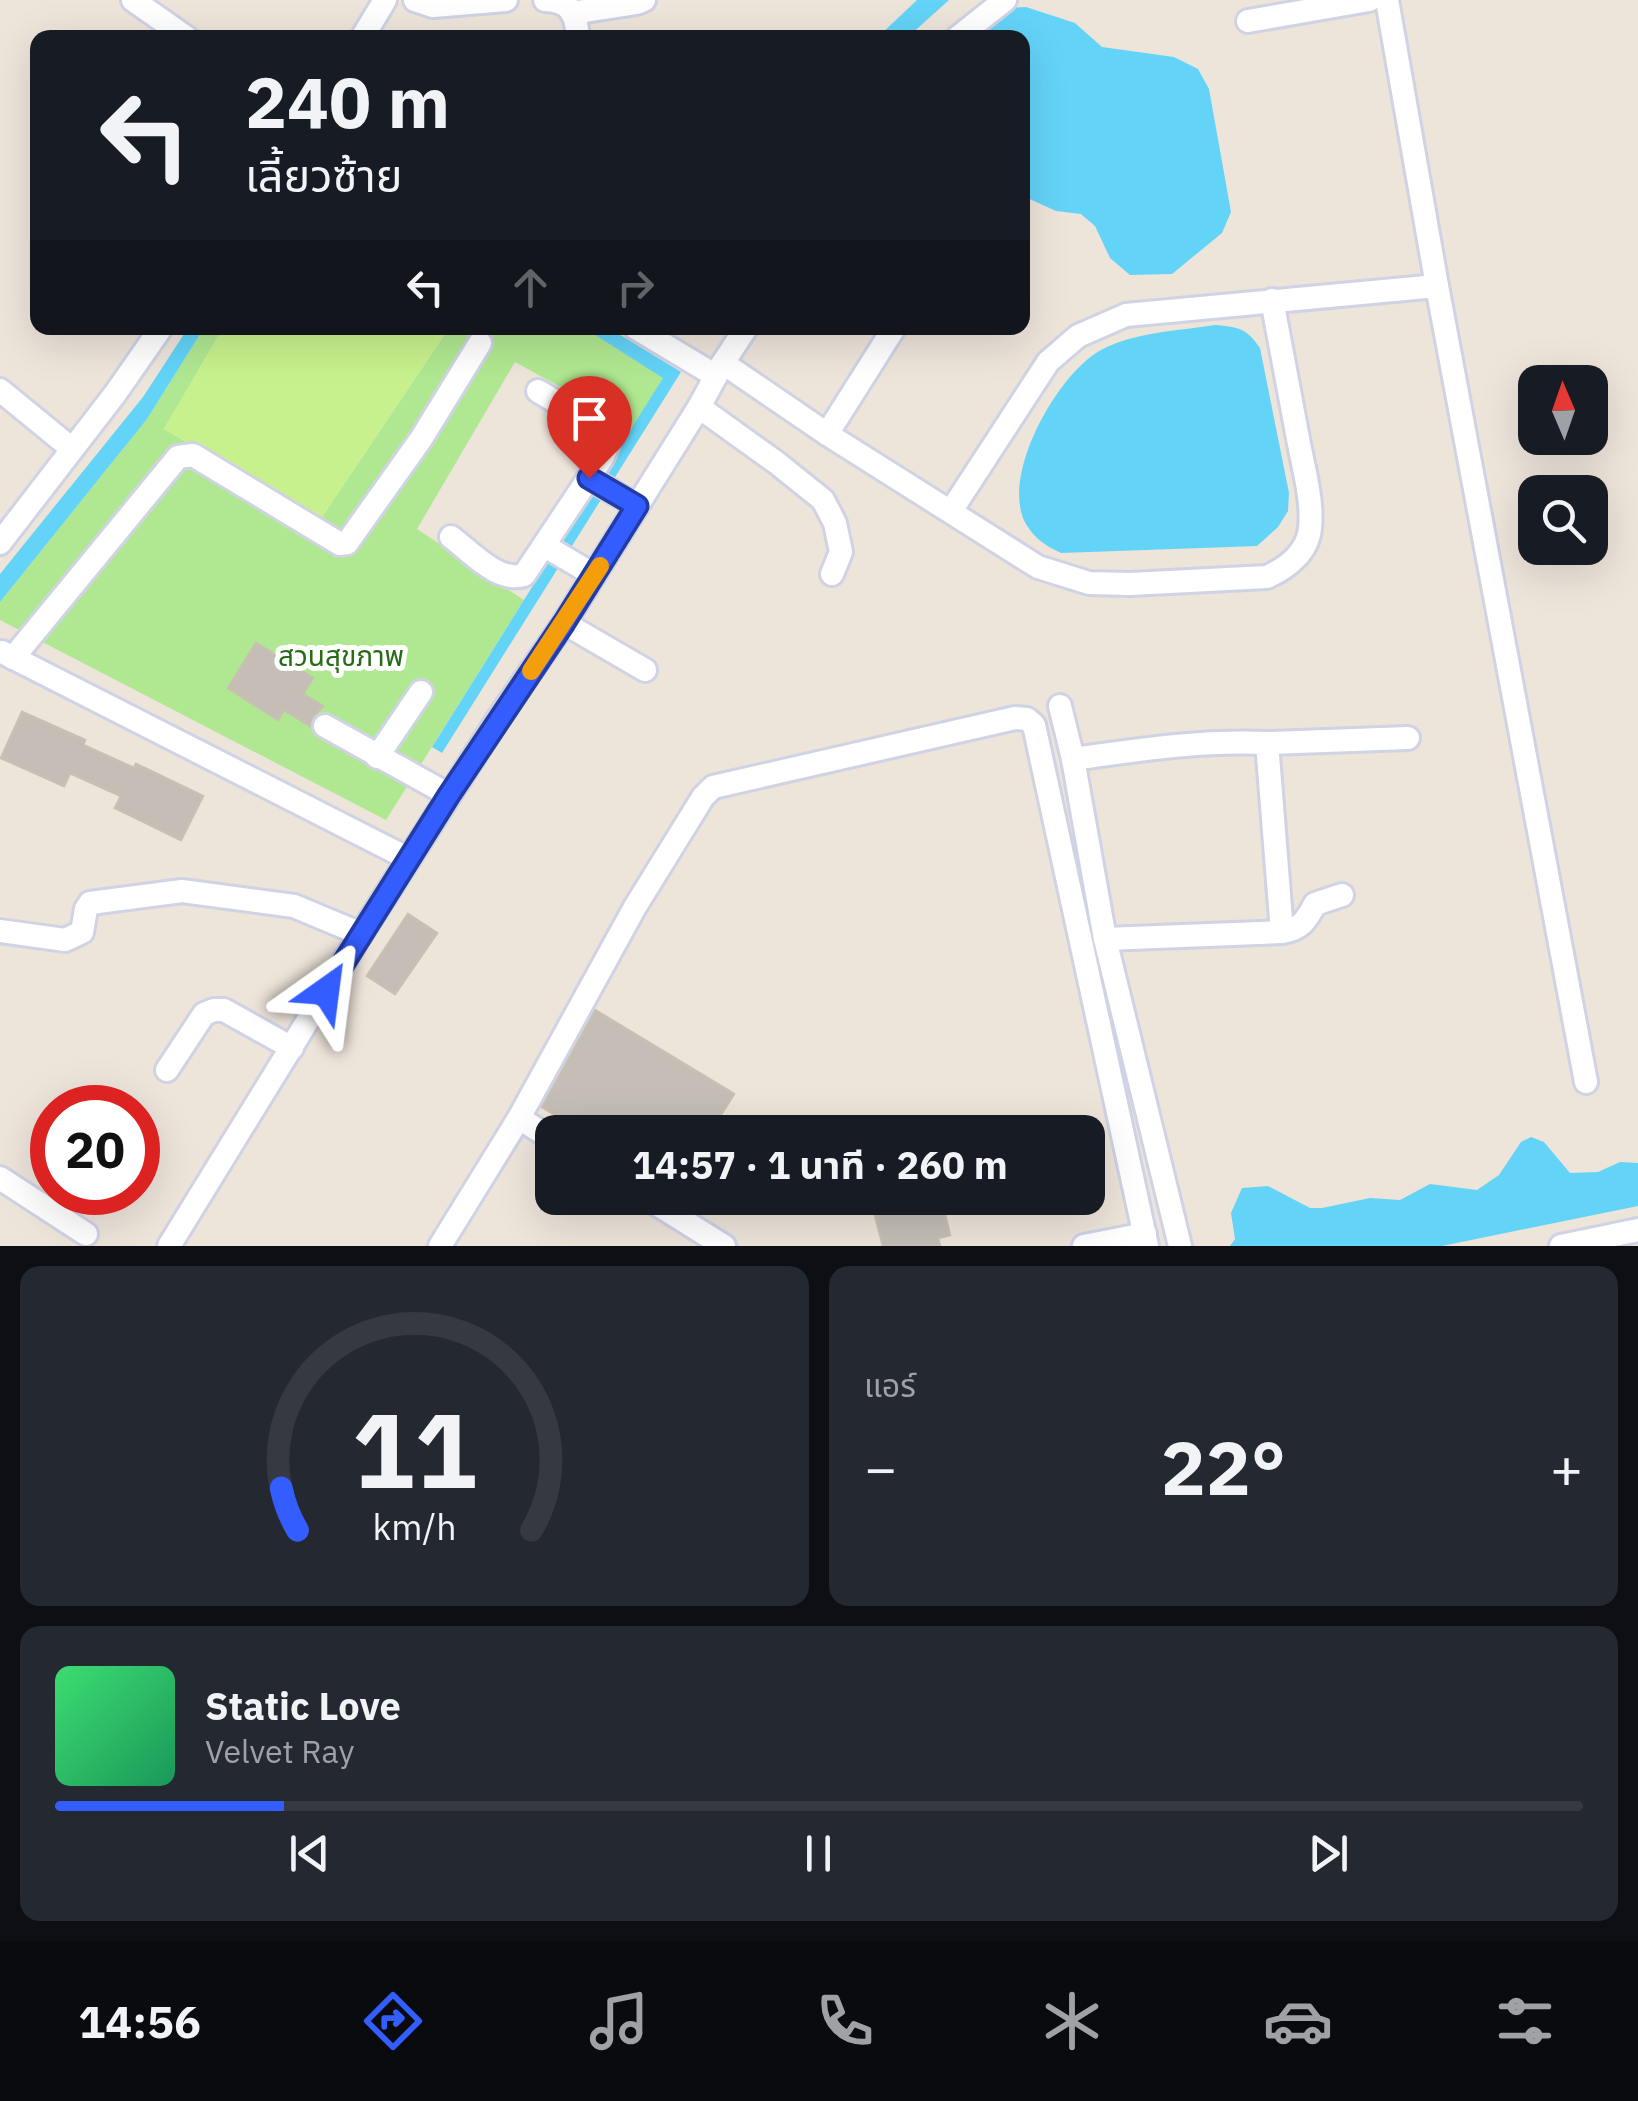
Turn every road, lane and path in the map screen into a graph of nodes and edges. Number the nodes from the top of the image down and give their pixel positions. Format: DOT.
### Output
graph roads {
  1 [pos="133,0"];
  2 [pos="384,0"];
  3 [pos="415,0"];
  4 [pos="506,0"];
  5 [pos="545,0"];
  6 [pos="644,0"];
  7 [pos="1004,0"];
  8 [pos="1369,0"];
  9 [pos="1388,0"];
  10 [pos="572,13"];
  11 [pos="1248,21"];
  12 [pos="176,30"];
  13 [pos="367,30"];
  14 [pos="576,30"];
  15 [pos="967,30"];
  16 [pos="1437,286"];
  17 [pos="1272,300"];
  18 [pos="156,335"];
  19 [pos="647,335"];
  20 [pos="741,335"];
  21 [pos="890,335"];
  22 [pos="480,343"];
  23 [pos="714,369"];
  24 [pos="0,390"];
  25 [pos="538,391"];
  26 [pos="699,408"];
  27 [pos="827,434"];
  28 [pos="72,450"];
  29 [pos="597,483"];
  30 [pos="637,506"];
  31 [pos="951,511"];
  32 [pos="451,537"];
  33 [pos="0,542"];
  34 [pos="554,551"];
  35 [pos="832,574"];
  36 [pos="594,575"];
  37 [pos="564,623"];
  38 [pos="5,654"];
  39 [pos="644,670"];
  40 [pos="421,692"];
  41 [pos="1060,706"];
  42 [pos="325,726"];
  43 [pos="1408,738"];
  44 [pos="1266,743"];
  45 [pos="377,757"];
  46 [pos="1072,758"];
  47 [pos="449,795"];
  48 [pos="409,859"];
  49 [pos="1342,895"];
  50 [pos="0,931"];
  51 [pos="1282,932"];
  52 [pos="361,934"];
  53 [pos="1105,938"];
  54 [pos="292,1048"];
  55 [pos="167,1070"];
  56 [pos="1586,1082"];
  57 [pos="519,1118"];
  58 [pos="535,1128"];
  59 [pos="0,1178"];
  60 [pos="466,1203"];
  61 [pos="674,1215"];
  62 [pos="1638,1230"];
  63 [pos="86,1234"];
  64 [pos="1146,1240"];
  65 [pos="169,1246"];
  66 [pos="440,1246"];
  67 [pos="455,1246"];
  68 [pos="724,1246"];
  69 [pos="1084,1246"];
  70 [pos="1180,1246"];
  71 [pos="1561,1246"];
  1 -- 12 [label="street"];
  2 -- 13 [label="street"];
  3 -- 4 [label="street"];
  5 -- 10 [label="street"];
  6 -- 10 [label="street"];
  7 -- 15 [label="street"];
  8 -- 11 [label="street"];
  9 -- 16 [label="street"];
  10 -- 14 [label="street"];
  16 -- 17 [label="street"];
  16 -- 56 [label="street"];
  17 -- 31 [label="street"];
  17 -- 31 [label="street"];
  18 -- 28 [label="street"];
  19 -- 23 [label="street"];
  20 -- 23 [label="street"];
  21 -- 27 [label="street"];
  22 -- 38 [label="street"];
  23 -- 26 [label="street"];
  23 -- 27 [label="street"];
  24 -- 28 [label="street"];
  25 -- 29 [label="street"];
  26 -- 30 [label="street"];
  26 -- 35 [label="street"];
  27 -- 31 [label="street"];
  28 -- 33 [label="street"];
  29 -- 30 [label="street"];
  29 -- 34 [label="street"];
  30 -- 36 [label="street"];
  32 -- 34 [label="street"];
  34 -- 36 [label="street"];
  36 -- 37 [label="street"];
  37 -- 39 [label="street"];
  37 -- 47 [label="street"];
  38 -- 48 [label="street"];
  40 -- 45 [label="street"];
  41 -- 46 [label="street"];
  42 -- 45 [label="street"];
  43 -- 44 [label="street"];
  44 -- 46 [label="street"];
  44 -- 51 [label="street"];
  45 -- 47 [label="street"];
  46 -- 53 [label="street"];
  47 -- 48 [label="street"];
  48 -- 52 [label="street"];
  49 -- 51 [label="street"];
  50 -- 52 [label="street"];
  51 -- 53 [label="street"];
  52 -- 54 [label="street"];
  53 -- 70 [label="street"];
  54 -- 55 [label="street"];
  54 -- 65 [label="street"];
  57 -- 58 [label="street"];
  57 -- 60 [label="street"];
  57 -- 64 [label="street"];
  59 -- 63 [label="street"];
  60 -- 66 [label="street"];
  60 -- 67 [label="street"];
  61 -- 68 [label="street"];
  62 -- 71 [label="street"];
  64 -- 69 [label="street"];
}
